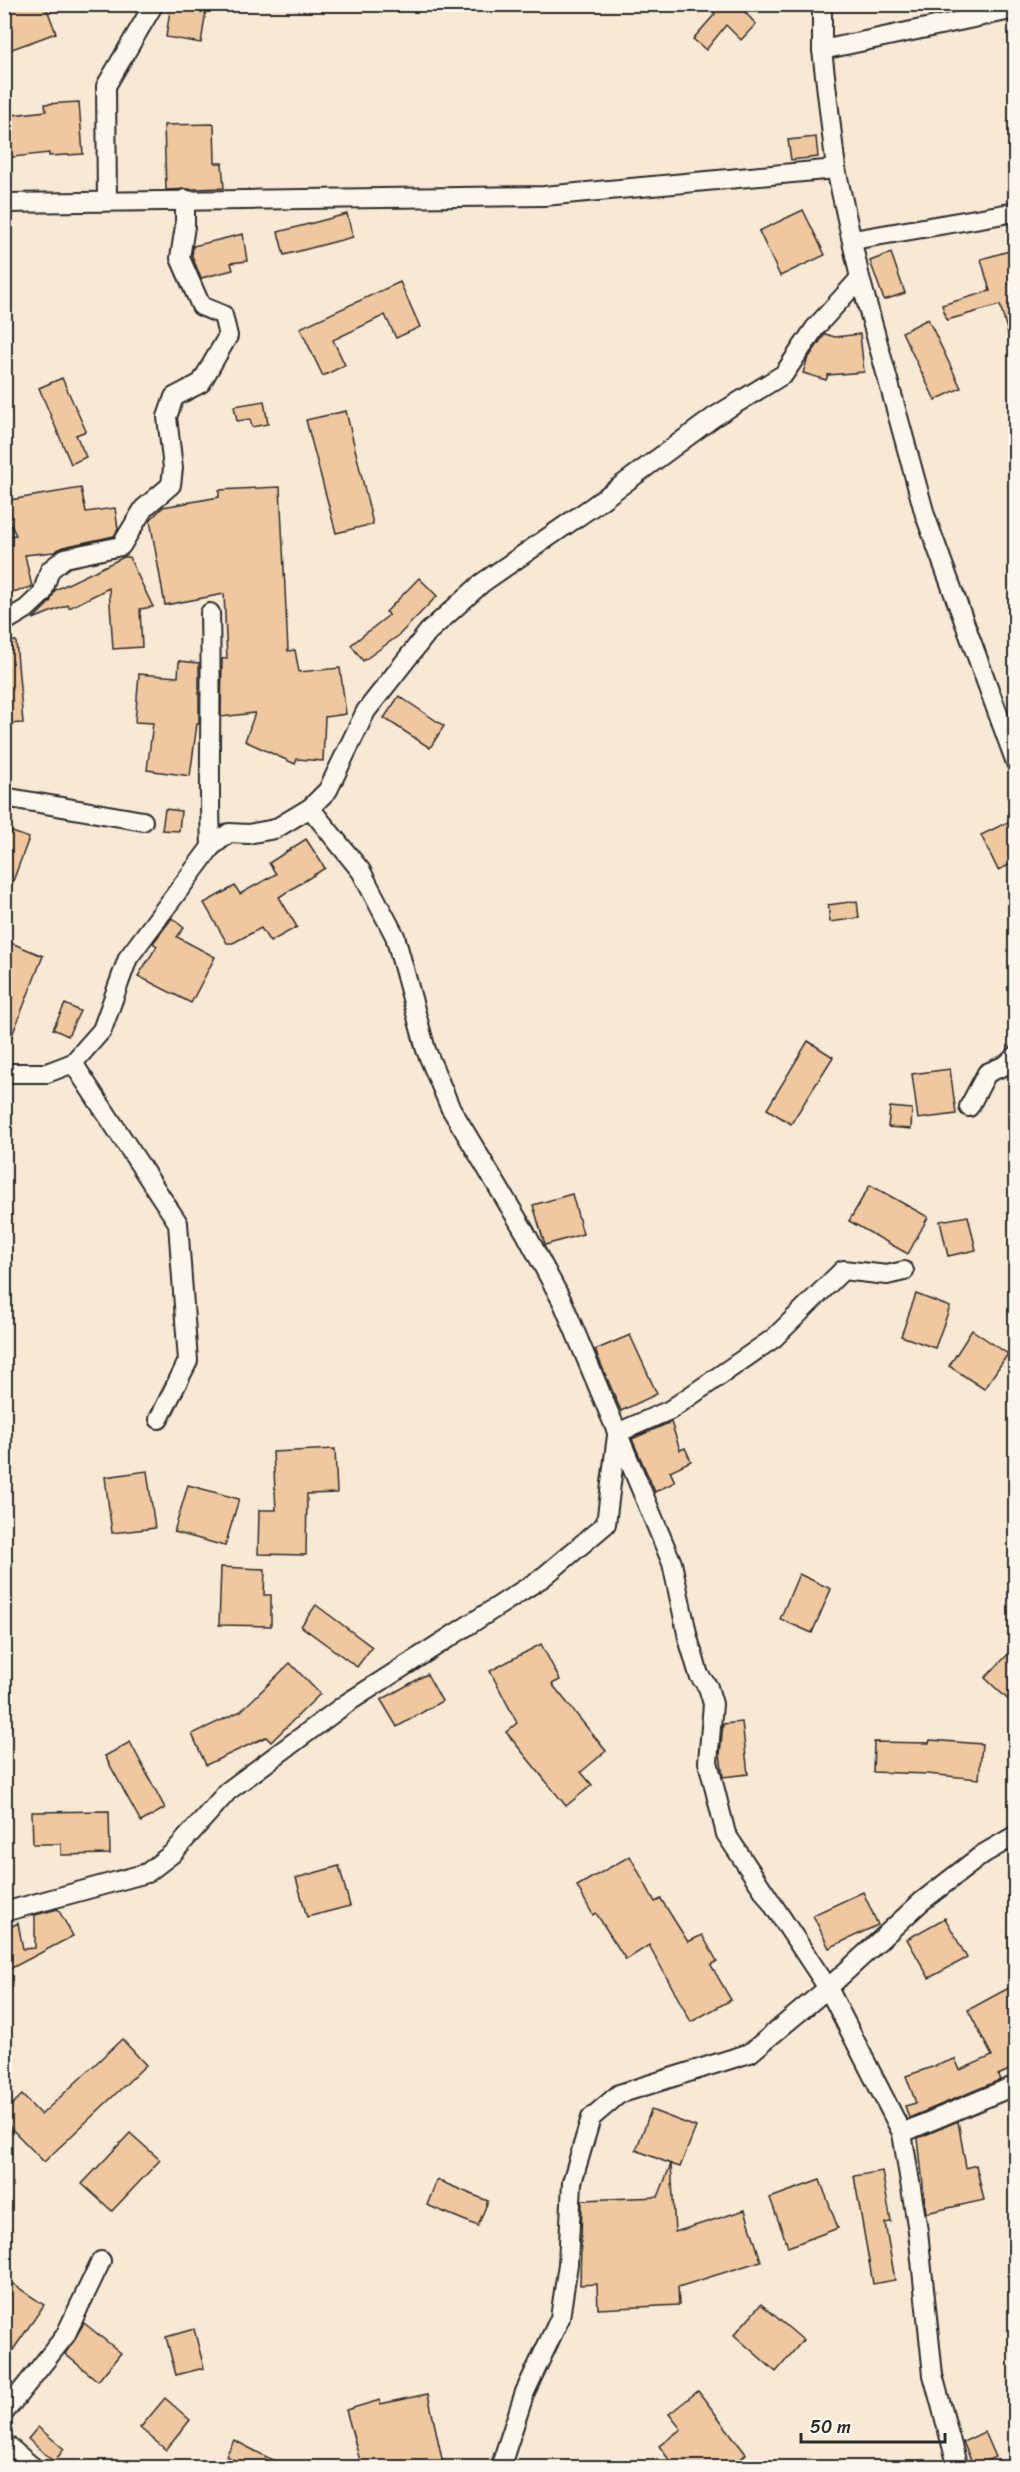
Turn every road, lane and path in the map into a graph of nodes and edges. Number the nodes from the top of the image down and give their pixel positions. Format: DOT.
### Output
graph roads {
  1 [pos="154,4"];
  2 [pos="822,4"];
  3 [pos="1016,9"];
  4 [pos="822,50"];
  5 [pos="836,169"];
  6 [pos="184,199"];
  7 [pos="107,201"];
  8 [pos="4,203"];
  9 [pos="1016,212"];
  10 [pos="853,240"];
  11 [pos="860,278"];
  12 [pos="210,613"];
  13 [pos="4,622"];
  14 [pos="1016,763"];
  15 [pos="4,797"];
  16 [pos="310,808"];
  17 [pos="143,821"];
  18 [pos="211,847"];
  19 [pos="1016,1056"];
  20 [pos="73,1063"];
  21 [pos="4,1073"];
  22 [pos="969,1107"];
  23 [pos="904,1271"];
  24 [pos="159,1419"];
  25 [pos="617,1433"];
  26 [pos="1016,1835"];
  27 [pos="4,1912"];
  28 [pos="828,1988"];
  29 [pos="1016,2085"];
  30 [pos="902,2133"];
  31 [pos="101,2261"];
  32 [pos="4,2413"];
  33 [pos="4,2443"];
  34 [pos="34,2468"];
  35 [pos="500,2468"];
  36 [pos="958,2468"];
  1 -- 7 [label="street"];
  2 -- 4 [label="street"];
  3 -- 4 [label="street"];
  4 -- 5 [label="street"];
  5 -- 6 [label="street"];
  5 -- 10 [label="street"];
  6 -- 7 [label="street"];
  6 -- 13 [label="street"];
  7 -- 8 [label="street"];
  9 -- 10 [label="street"];
  10 -- 11 [label="street"];
  11 -- 14 [label="street"];
  11 -- 16 [label="street"];
  12 -- 18 [label="street"];
  15 -- 17 [label="street"];
  16 -- 18 [label="street"];
  16 -- 25 [label="street"];
  18 -- 20 [label="street"];
  19 -- 22 [label="street"];
  20 -- 21 [label="street"];
  20 -- 24 [label="street"];
  23 -- 25 [label="street"];
  25 -- 27 [label="street"];
  25 -- 28 [label="street"];
  26 -- 28 [label="street"];
  28 -- 30 [label="street"];
  28 -- 35 [label="street"];
  29 -- 30 [label="street"];
  30 -- 36 [label="street"];
  31 -- 32 [label="street"];
  33 -- 34 [label="street"];
}
